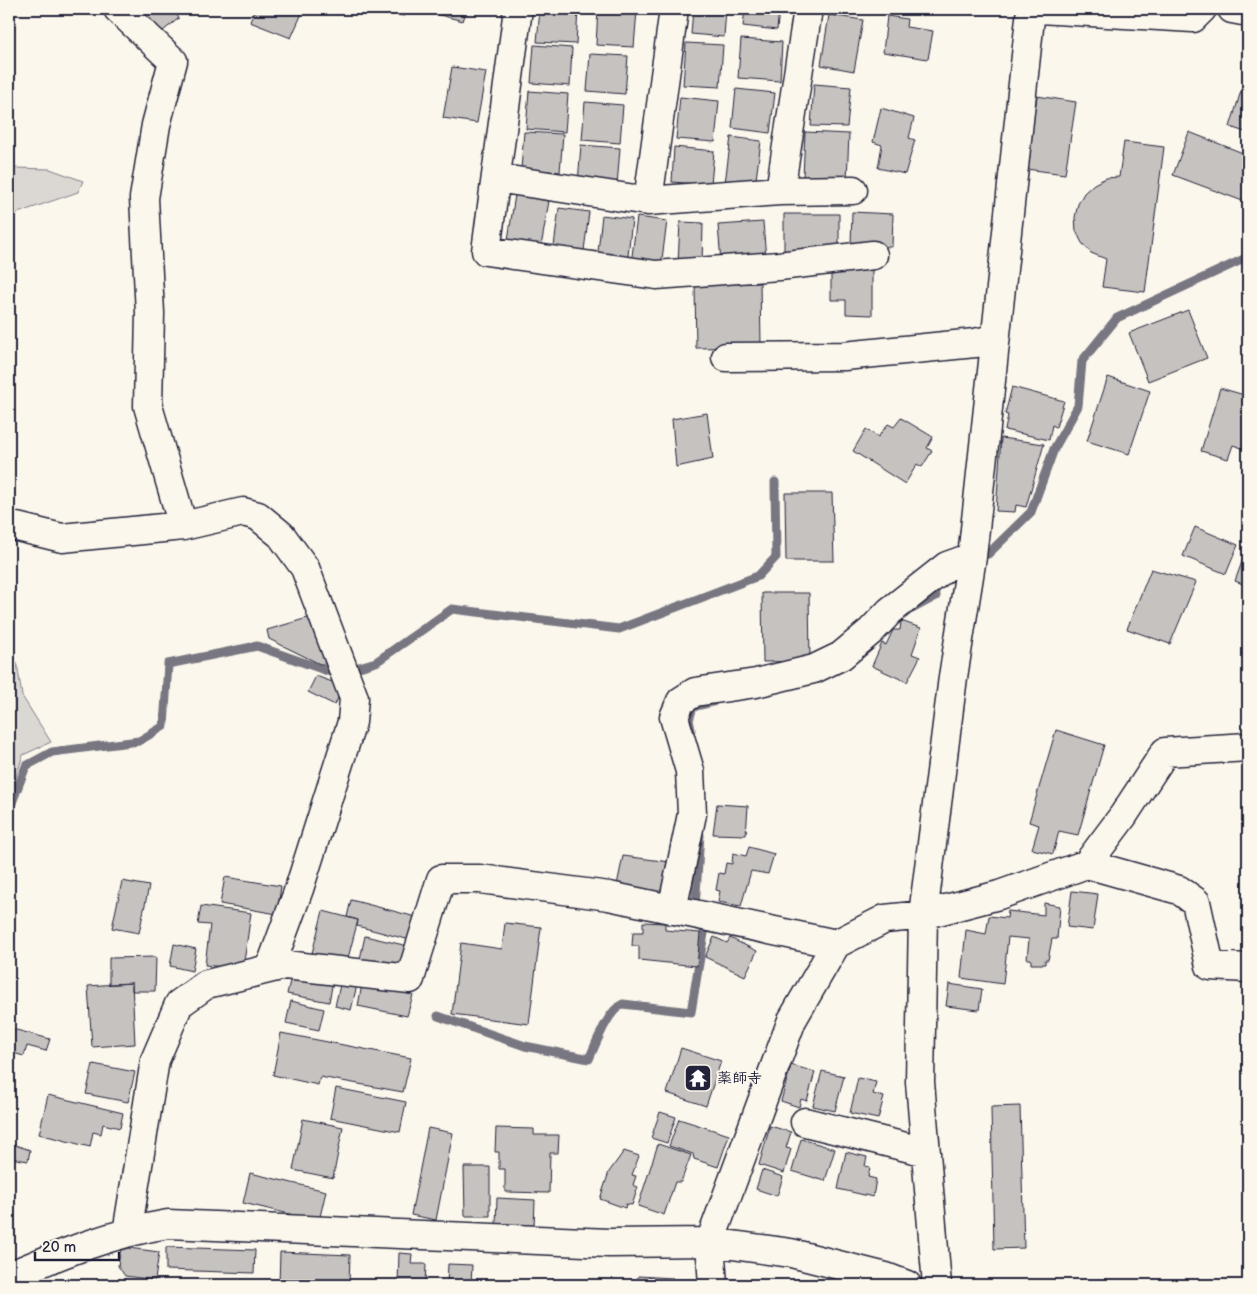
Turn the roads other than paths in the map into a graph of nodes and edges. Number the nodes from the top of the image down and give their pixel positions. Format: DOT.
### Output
graph roads {
  1 [pos="118,9"];
  2 [pos="518,9"];
  3 [pos="674,9"];
  4 [pos="808,9"];
  5 [pos="1031,9"];
  6 [pos="1039,9"];
  7 [pos="1202,9"];
  8 [pos="1232,9"];
  9 [pos="1248,12"];
  10 [pos="496,178"];
  11 [pos="853,190"];
  12 [pos="780,191"];
  13 [pos="648,201"];
  14 [pos="873,255"];
  15 [pos="994,340"];
  16 [pos="726,357"];
  17 [pos="183,526"];
  18 [pos="9,527"];
  19 [pos="972,557"];
  20 [pos="1248,747"];
  21 [pos="1087,864"];
  22 [pos="672,910"];
  23 [pos="923,915"];
  24 [pos="836,944"];
  25 [pos="270,968"];
  26 [pos="1248,968"];
  27 [pos="805,1122"];
  28 [pos="926,1152"];
  29 [pos="127,1233"];
  30 [pos="710,1242"];
  31 [pos="9,1276"];
  32 [pos="713,1285"];
  33 [pos="907,1285"];
  34 [pos="937,1285"];
  1 -- 17 [label="street"];
  2 -- 10 [label="street"];
  3 -- 13 [label="street"];
  4 -- 12 [label="street"];
  5 -- 15 [label="street"];
  6 -- 7 [label="street"];
  8 -- 9 [label="street"];
  10 -- 13 [label="street"];
  10 -- 14 [label="street"];
  11 -- 12 [label="street"];
  12 -- 13 [label="street"];
  15 -- 16 [label="street"];
  15 -- 19 [label="street"];
  17 -- 18 [label="street"];
  17 -- 25 [label="street"];
  19 -- 22 [label="street"];
  19 -- 23 [label="street"];
  20 -- 21 [label="street"];
  21 -- 23 [label="street"];
  21 -- 26 [label="street"];
  22 -- 24 [label="street"];
  22 -- 25 [label="street"];
  23 -- 24 [label="street"];
  23 -- 28 [label="street"];
  24 -- 30 [label="street"];
  25 -- 29 [label="street"];
  27 -- 28 [label="street"];
  28 -- 34 [label="street"];
  29 -- 30 [label="street"];
  29 -- 31 [label="street"];
  30 -- 32 [label="street"];
  30 -- 33 [label="street"];
}
